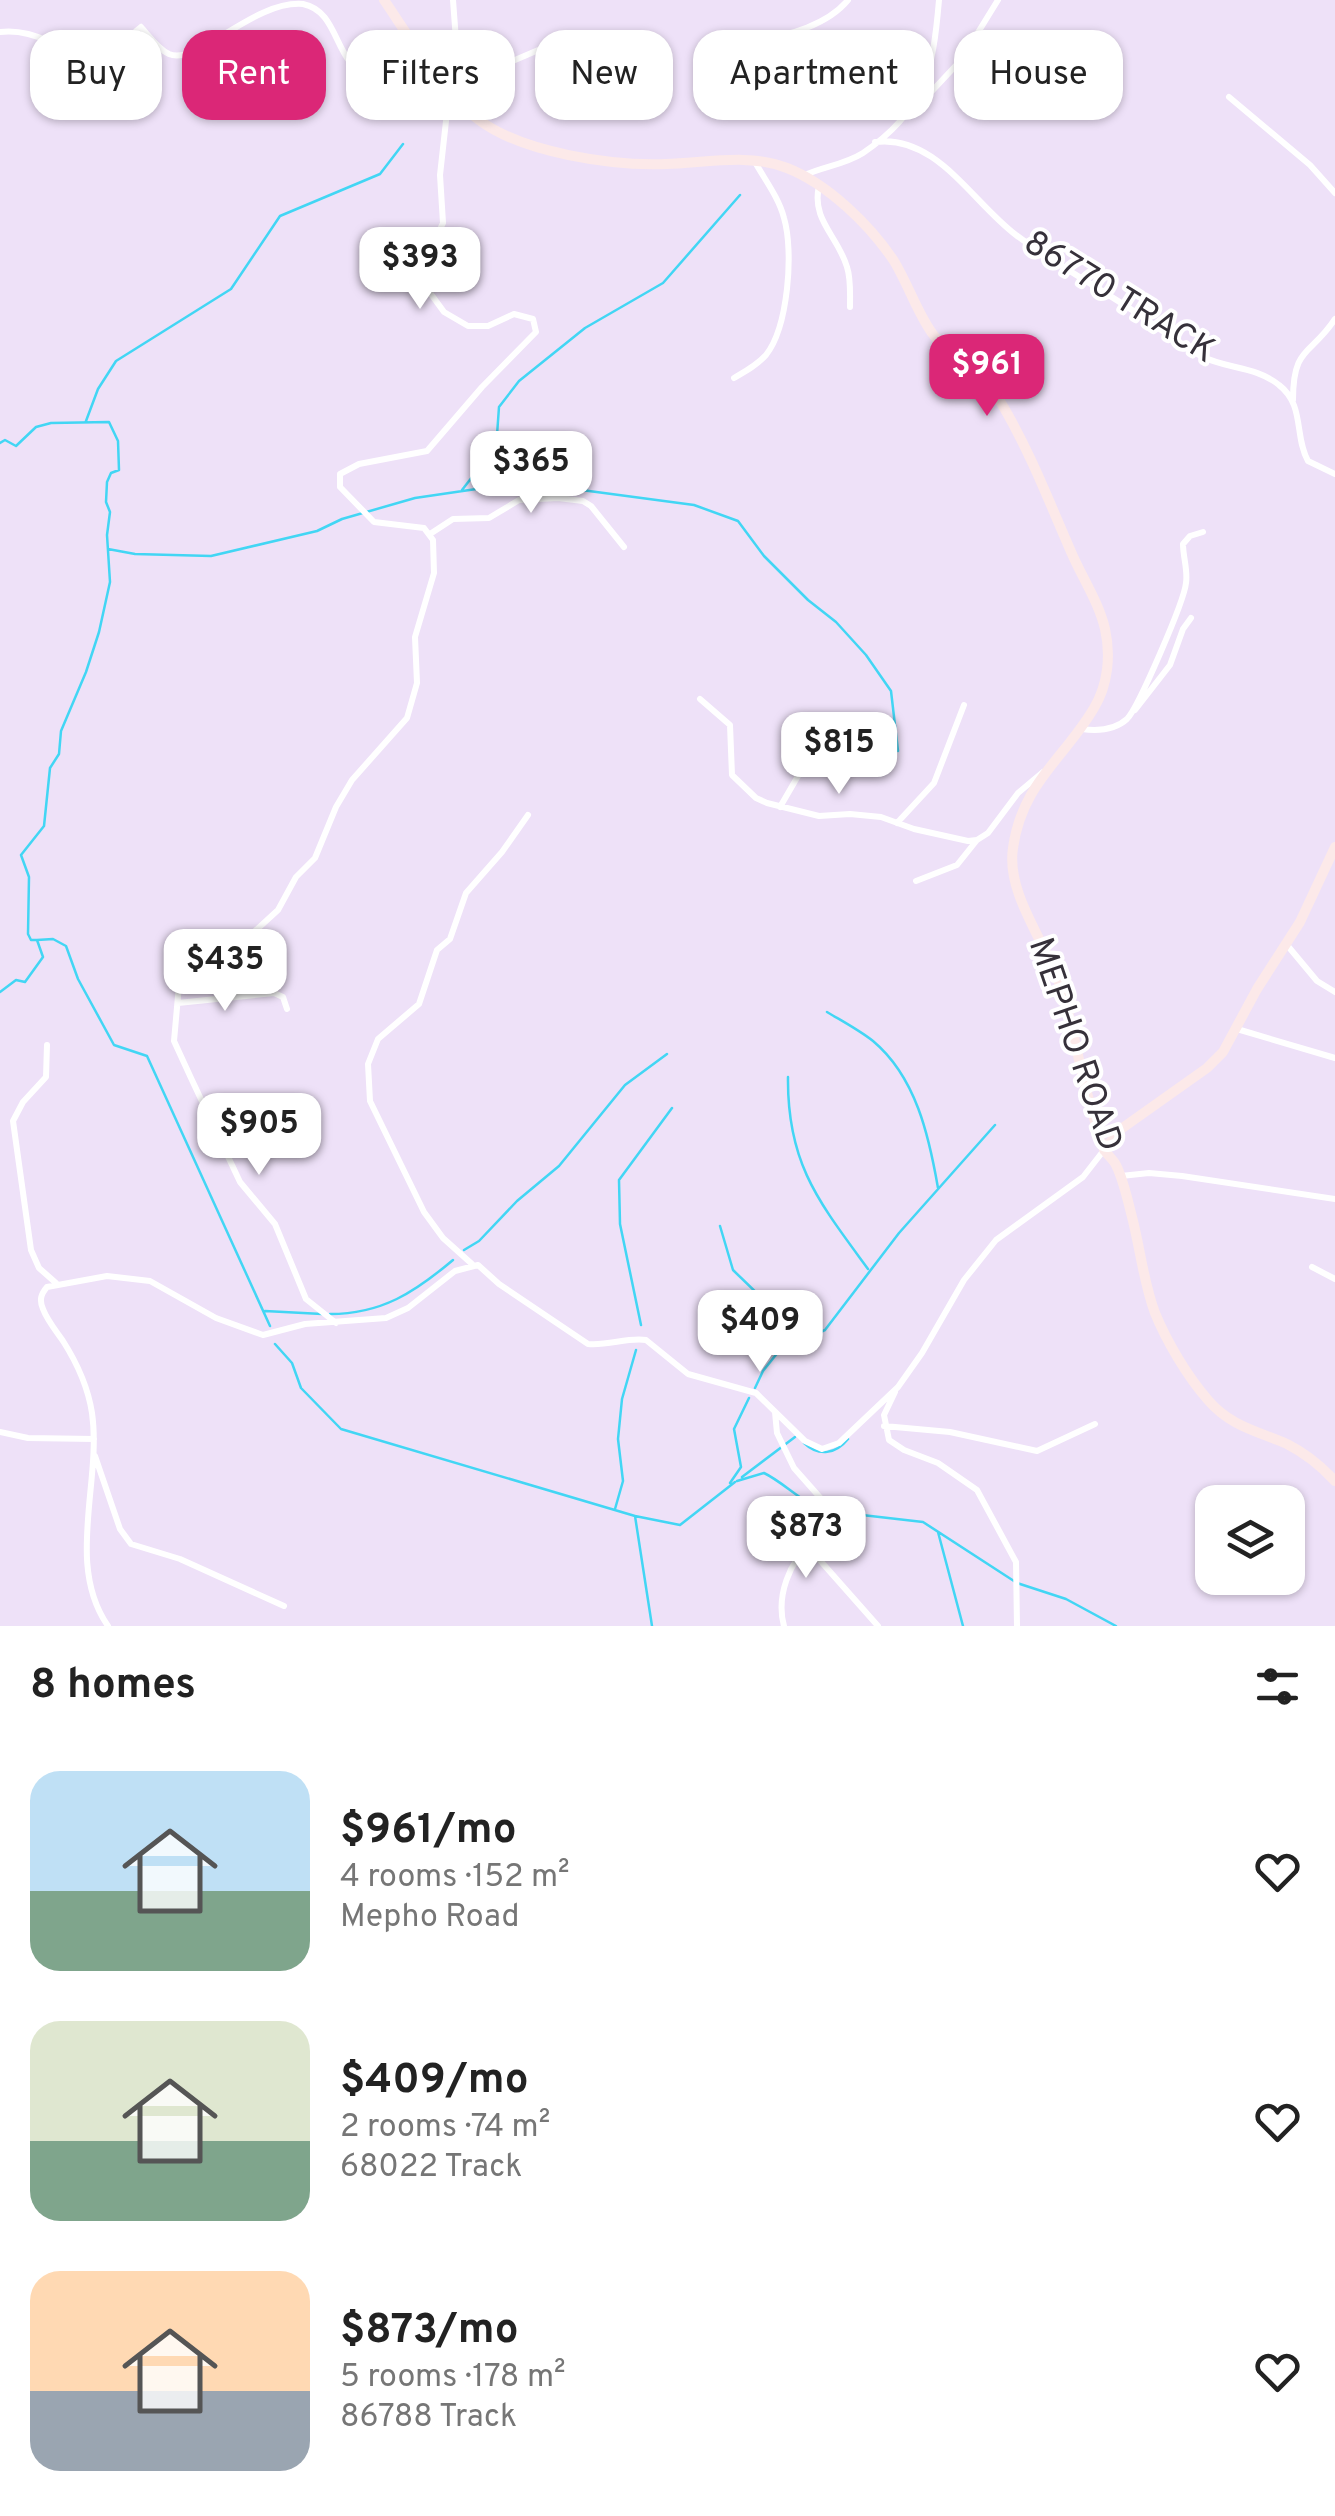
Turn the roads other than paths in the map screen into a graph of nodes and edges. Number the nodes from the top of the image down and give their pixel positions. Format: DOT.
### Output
graph roads {
  1 [pos="384,0"];
  2 [pos="453,0"];
  3 [pos="848,0"];
  4 [pos="938,0"];
  5 [pos="998,0"];
  6 [pos="404,30"];
  7 [pos="455,30"];
  8 [pos="800,30"];
  9 [pos="933,30"];
  10 [pos="0,32"];
  11 [pos="346,55"];
  12 [pos="934,92"];
  13 [pos="1230,97"];
  14 [pos="449,120"];
  15 [pos="479,120"];
  16 [pos="901,120"];
  17 [pos="875,142"];
  18 [pos="755,161"];
  19 [pos="804,175"];
  20 [pos="818,186"];
  21 [pos="1335,193"];
  22 [pos="850,306"];
  23 [pos="1335,319"];
  24 [pos="734,378"];
  25 [pos="1293,401"];
  26 [pos="1335,474"];
  27 [pos="1202,532"];
  28 [pos="430,534"];
  29 [pos="624,548"];
  30 [pos="1191,618"];
  31 [pos="700,698"];
  32 [pos="964,705"];
  33 [pos="1131,715"];
  34 [pos="843,719"];
  35 [pos="1081,729"];
  36 [pos="1043,772"];
  37 [pos="780,807"];
  38 [pos="528,815"];
  39 [pos="897,823"];
  40 [pos="977,840"];
  41 [pos="1335,846"];
  42 [pos="916,881"];
  43 [pos="1287,946"];
  44 [pos="1335,992"];
  45 [pos="178,1003"];
  46 [pos="287,1009"];
  47 [pos="1237,1029"];
  48 [pos="48,1044"];
  49 [pos="1335,1058"];
  50 [pos="1104,1150"];
  51 [pos="1120,1177"];
  52 [pos="1335,1199"];
  53 [pos="472,1264"];
  54 [pos="1312,1266"];
  55 [pos="1335,1279"];
  56 [pos="57,1284"];
  57 [pos="336,1323"];
  58 [pos="898,1387"];
  59 [pos="775,1411"];
  60 [pos="1095,1424"];
  61 [pos="884,1426"];
  62 [pos="0,1432"];
  63 [pos="94,1439"];
  64 [pos="94,1455"];
  65 [pos="1335,1481"];
  66 [pos="812,1543"];
  67 [pos="284,1606"];
  68 [pos="108,1626"];
  69 [pos="784,1626"];
  70 [pos="878,1626"];
  71 [pos="1017,1626"];
  1 -- 6 [label="street, MEPHO ROAD"];
  2 -- 7 [label="street"];
  3 -- 8 [label="street"];
  4 -- 9 [label="street"];
  5 -- 12 [label="street"];
  10 -- 11 [label="street"];
  13 -- 21 [label="street"];
  14 -- 28 [label="street"];
  15 -- 18 [label="street, MEPHO ROAD"];
  16 -- 17 [label="street"];
  17 -- 19 [label="street"];
  17 -- 25 [label="street, 86770 TRACK"];
  18 -- 19 [label="street, MEPHO ROAD"];
  18 -- 24 [label="street"];
  19 -- 20 [label="street, MEPHO ROAD"];
  20 -- 22 [label="street"];
  20 -- 35 [label="street, MEPHO ROAD"];
  23 -- 25 [label="street"];
  25 -- 26 [label="street"];
  27 -- 33 [label="street"];
  28 -- 29 [label="street"];
  28 -- 45 [label="street"];
  30 -- 33 [label="street"];
  31 -- 37 [label="street"];
  32 -- 39 [label="street"];
  33 -- 35 [label="street"];
  34 -- 37 [label="street"];
  35 -- 36 [label="street, MEPHO ROAD"];
  36 -- 40 [label="street"];
  36 -- 50 [label="street, MEPHO ROAD"];
  37 -- 39 [label="street"];
  38 -- 53 [label="street"];
  39 -- 40 [label="street"];
  40 -- 42 [label="street"];
  41 -- 43 [label="street"];
  43 -- 44 [label="street"];
  43 -- 47 [label="street"];
  45 -- 46 [label="street"];
  45 -- 57 [label="street"];
  47 -- 49 [label="street"];
  47 -- 50 [label="street"];
  48 -- 56 [label="street"];
  50 -- 51 [label="street, MEPHO ROAD"];
  50 -- 58 [label="street"];
  51 -- 52 [label="street"];
  51 -- 65 [label="street, MEPHO ROAD"];
  53 -- 57 [label="street"];
  53 -- 59 [label="street"];
  54 -- 55 [label="street"];
  56 -- 57 [label="street"];
  56 -- 63 [label="street"];
  58 -- 59 [label="street"];
  58 -- 61 [label="street"];
  59 -- 66 [label="street"];
  60 -- 61 [label="street"];
  61 -- 71 [label="street"];
  62 -- 63 [label="street"];
  63 -- 64 [label="street"];
  64 -- 67 [label="street"];
  64 -- 68 [label="street"];
  66 -- 69 [label="street"];
  66 -- 70 [label="street"];
}
